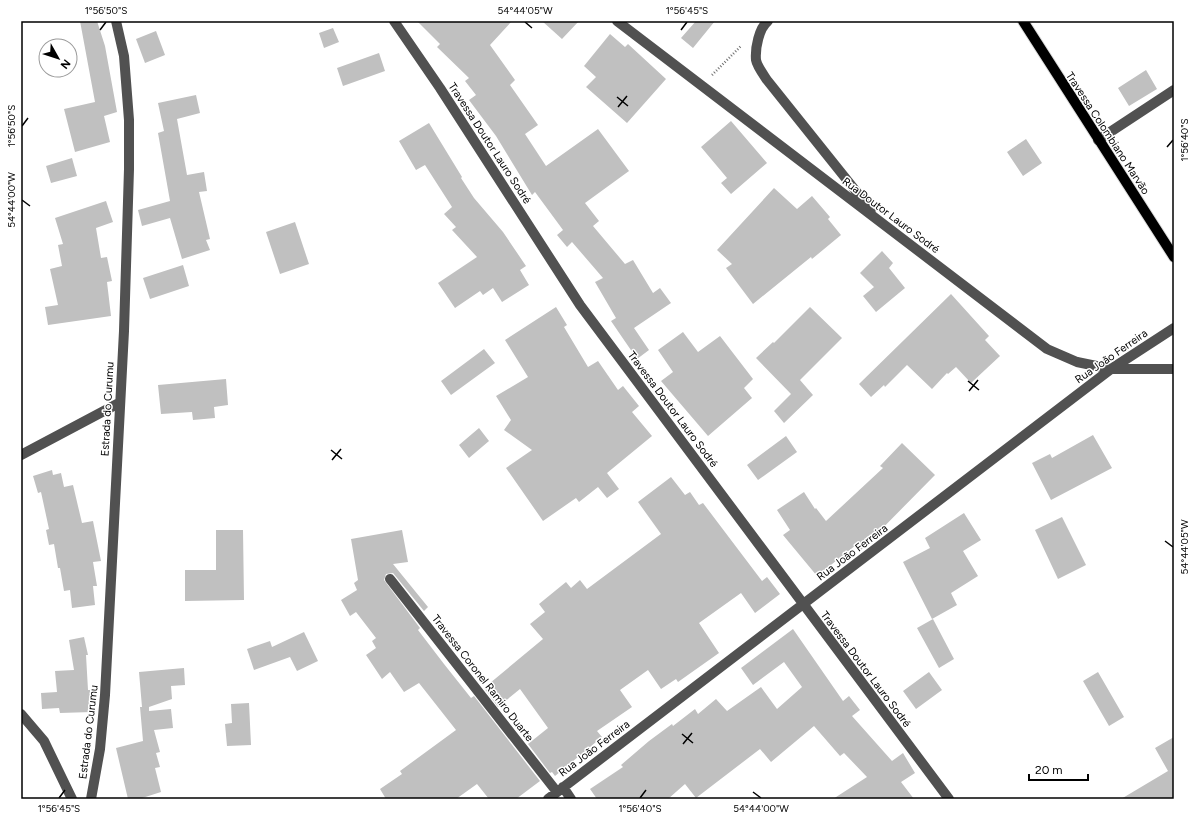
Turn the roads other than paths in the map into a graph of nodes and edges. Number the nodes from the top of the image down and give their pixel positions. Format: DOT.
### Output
graph roads {
  1 [pos="116,21"];
  2 [pos="394,21"];
  3 [pos="617,21"];
  4 [pos="1023,21"];
  5 [pos="766,22"];
  6 [pos="1174,90"];
  7 [pos="1098,140"];
  8 [pos="882,223"];
  9 [pos="1174,257"];
  10 [pos="1174,328"];
  11 [pos="1111,369"];
  12 [pos="1174,370"];
  13 [pos="119,403"];
  14 [pos="21,455"];
  15 [pos="390,579"];
  16 [pos="803,604"];
  17 [pos="21,714"];
  18 [pos="560,790"];
  19 [pos="72,799"];
  20 [pos="91,799"];
  21 [pos="548,799"];
  22 [pos="571,799"];
  23 [pos="949,799"];
  1 -- 13 [label="street, Estrada do Curumu"];
  2 -- 16 [label="street, Travessa Doutor Lauro Sodré"];
  3 -- 8 [label="street, Rua Doutor Lauro Sodré"];
  4 -- 7 [label="main road, Travessa Colombiano Marvão"];
  5 -- 8 [label="street"];
  6 -- 7 [label="street"];
  7 -- 9 [label="main road, Travessa Colombiano Marvão"];
  8 -- 11 [label="street, Rua Doutor Lauro Sodré"];
  10 -- 11 [label="street, Rua João Ferreira"];
  11 -- 12 [label="street, Rua Doutor Lauro Sodré"];
  11 -- 16 [label="street, Rua João Ferreira"];
  13 -- 14 [label="street"];
  13 -- 20 [label="street, Estrada do Curumu"];
  15 -- 18 [label="street, Travessa Coronel Ramiro Duarte"];
  16 -- 18 [label="street, Rua João Ferreira"];
  16 -- 23 [label="street, Travessa Doutor Lauro Sodré"];
  17 -- 19 [label="street"];
  18 -- 21 [label="street, Rua João Ferreira"];
  18 -- 22 [label="street, Travessa Coronel Ramiro Duarte"];
}
